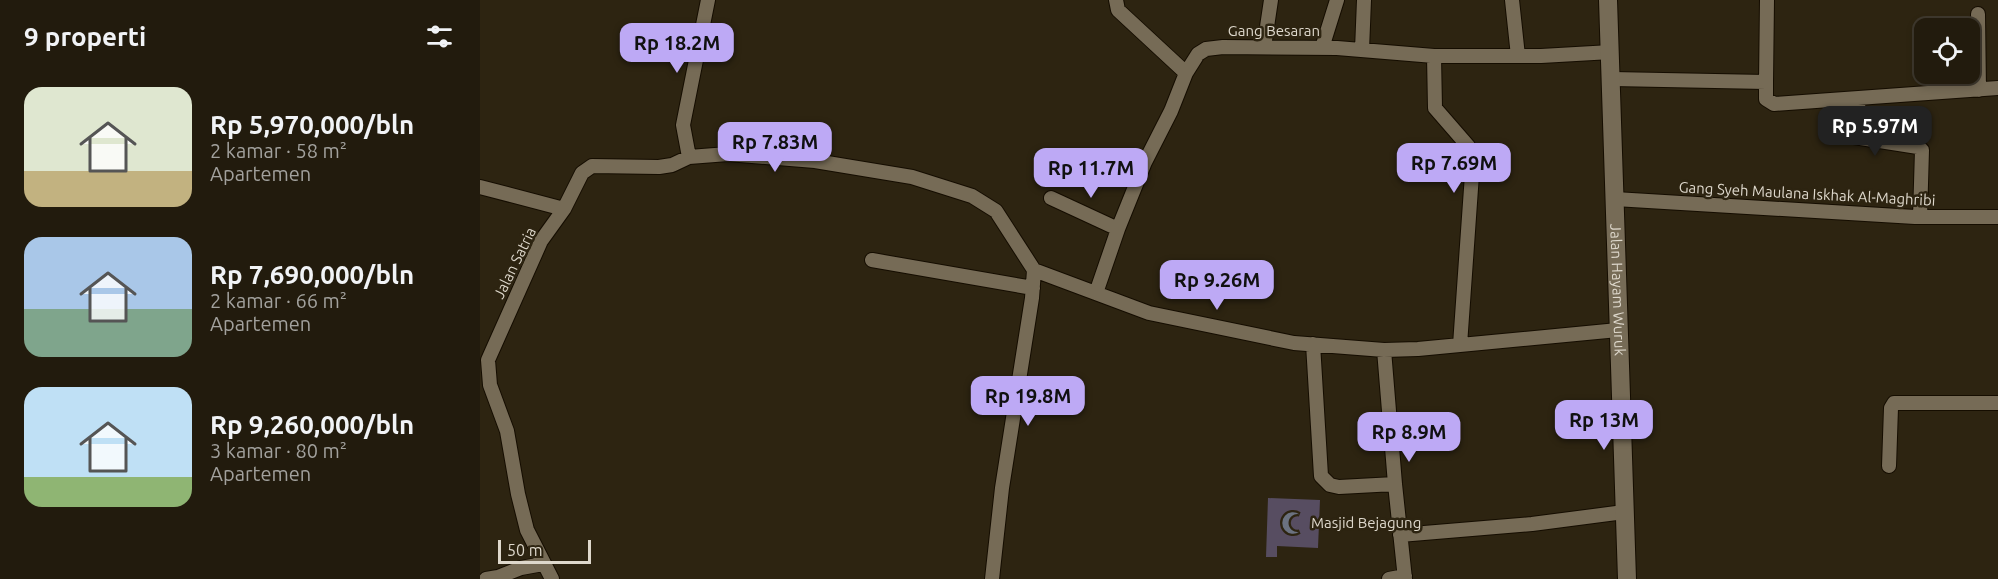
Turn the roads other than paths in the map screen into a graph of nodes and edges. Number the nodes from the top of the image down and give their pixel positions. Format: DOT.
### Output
graph roads {
  1 [pos="708,0"];
  2 [pos="1116,0"];
  3 [pos="1271,0"];
  4 [pos="1338,0"];
  5 [pos="1364,0"];
  6 [pos="1512,0"];
  7 [pos="1608,0"];
  8 [pos="1767,0"];
  9 [pos="1978,14"];
  10 [pos="1264,47"];
  11 [pos="1322,48"];
  12 [pos="1362,50"];
  13 [pos="1611,52"];
  14 [pos="1434,56"];
  15 [pos="1518,56"];
  16 [pos="1186,73"];
  17 [pos="1612,79"];
  18 [pos="1766,82"];
  19 [pos="1998,88"];
  20 [pos="1979,90"];
  21 [pos="1859,99"];
  22 [pos="689,157"];
  23 [pos="480,187"];
  24 [pos="1051,198"];
  25 [pos="1615,199"];
  26 [pos="564,209"];
  27 [pos="1920,217"];
  28 [pos="1998,217"];
  29 [pos="1118,229"];
  30 [pos="872,260"];
  31 [pos="1034,270"];
  32 [pos="1033,288"];
  33 [pos="1096,293"];
  34 [pos="1618,330"];
  35 [pos="1313,344"];
  36 [pos="1460,345"];
  37 [pos="1384,350"];
  38 [pos="1998,403"];
  39 [pos="1889,466"];
  40 [pos="1395,484"];
  41 [pos="1624,512"];
  42 [pos="1400,535"];
  43 [pos="543,564"];
  44 [pos="1405,578"];
  45 [pos="486,579"];
  46 [pos="552,579"];
  47 [pos="992,579"];
  48 [pos="1389,579"];
  49 [pos="1627,579"];
  1 -- 22 [label="street"];
  2 -- 16 [label="street"];
  3 -- 10 [label="street"];
  4 -- 11 [label="street"];
  5 -- 12 [label="street"];
  6 -- 15 [label="street"];
  7 -- 13 [label="main road, Jalan Hayam Wuruk"];
  8 -- 18 [label="street"];
  9 -- 20 [label="street"];
  10 -- 11 [label="street, Gang Besaran"];
  10 -- 16 [label="street, Gang Besaran"];
  11 -- 12 [label="street, Gang Besaran"];
  12 -- 14 [label="street, Gang Besaran"];
  13 -- 15 [label="street, Gang Besaran"];
  13 -- 17 [label="main road, Jalan Hayam Wuruk"];
  14 -- 15 [label="street, Gang Besaran"];
  14 -- 36 [label="street"];
  16 -- 29 [label="street, Gang Besaran"];
  17 -- 18 [label="street"];
  17 -- 25 [label="main road, Jalan Hayam Wuruk"];
  18 -- 21 [label="street"];
  19 -- 20 [label="street"];
  20 -- 21 [label="street"];
  21 -- 27 [label="street"];
  22 -- 26 [label="street, Jalan Satria"];
  22 -- 31 [label="street"];
  23 -- 26 [label="street"];
  24 -- 29 [label="street"];
  25 -- 27 [label="street, Gang Syeh Maulana Iskhak Al-Maghribi"];
  25 -- 34 [label="main road, Jalan Hayam Wuruk"];
  26 -- 43 [label="street, Jalan Satria"];
  27 -- 28 [label="street, Gang Syeh Maulana Iskhak Al-Maghribi"];
  29 -- 33 [label="street, Gang Besaran"];
  30 -- 32 [label="street"];
  31 -- 32 [label="street"];
  31 -- 33 [label="street"];
  32 -- 47 [label="street"];
  33 -- 35 [label="street"];
  34 -- 36 [label="street"];
  34 -- 41 [label="main road, Jalan Hayam Wuruk"];
  35 -- 37 [label="street"];
  35 -- 40 [label="street"];
  36 -- 37 [label="street"];
  37 -- 40 [label="street"];
  38 -- 39 [label="street"];
  40 -- 42 [label="street"];
  41 -- 42 [label="street"];
  41 -- 49 [label="main road, Jalan Hayam Wuruk"];
  42 -- 44 [label="street"];
  43 -- 45 [label="street"];
  43 -- 46 [label="street, Jalan Satria"];
  44 -- 48 [label="street"];
}
